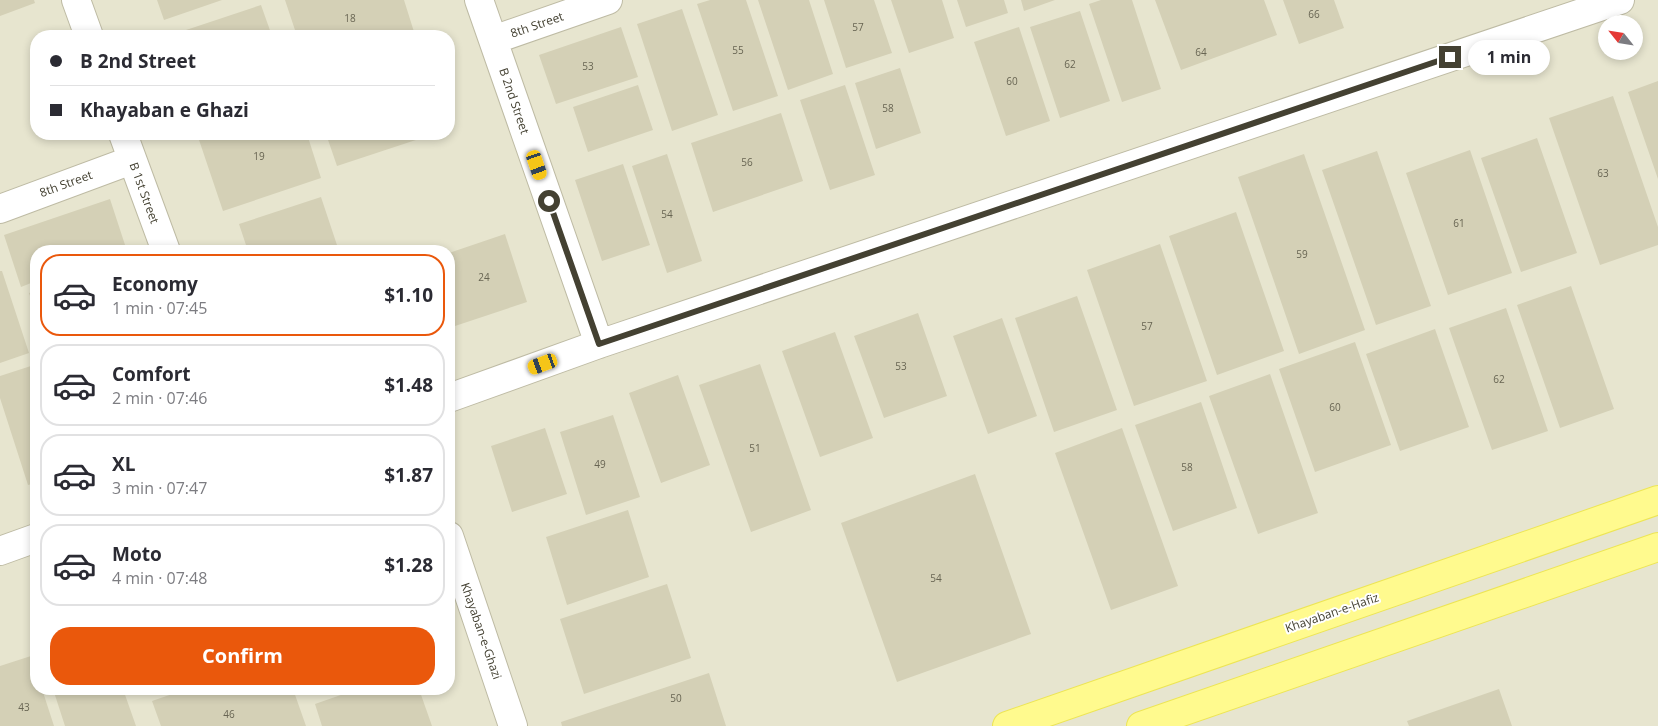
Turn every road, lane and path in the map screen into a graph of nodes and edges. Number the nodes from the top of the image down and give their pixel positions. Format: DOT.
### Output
graph roads {
  1 [pos="76,0"];
  2 [pos="479,0"];
  3 [pos="608,0"];
  4 [pos="1620,0"];
  5 [pos="87,30"];
  6 [pos="493,40"];
  7 [pos="125,140"];
  8 [pos="132,160"];
  9 [pos="0,209"];
  10 [pos="164,245"];
  11 [pos="599,344"];
  12 [pos="455,396"];
  13 [pos="1658,500"];
  14 [pos="30,540"];
  15 [pos="1658,547"];
  16 [pos="0,551"];
  17 [pos="455,554"];
  18 [pos="513,726"];
  19 [pos="1007,726"];
  20 [pos="1141,726"];
  1 -- 5 [label="street"];
  2 -- 6 [label="street, B 2nd Street"];
  3 -- 6 [label="street, 8th Street"];
  4 -- 11 [label="street"];
  6 -- 11 [label="street, B 2nd Street"];
  7 -- 8 [label="street, B 1st Street"];
  8 -- 9 [label="street, 8th Street"];
  8 -- 10 [label="street, B 1st Street"];
  11 -- 12 [label="street"];
  13 -- 19 [label="main road, Khayaban-e-Hafiz"];
  14 -- 16 [label="street"];
  15 -- 20 [label="main road"];
  17 -- 18 [label="street, Khayaban-e-Ghazi"];
}
